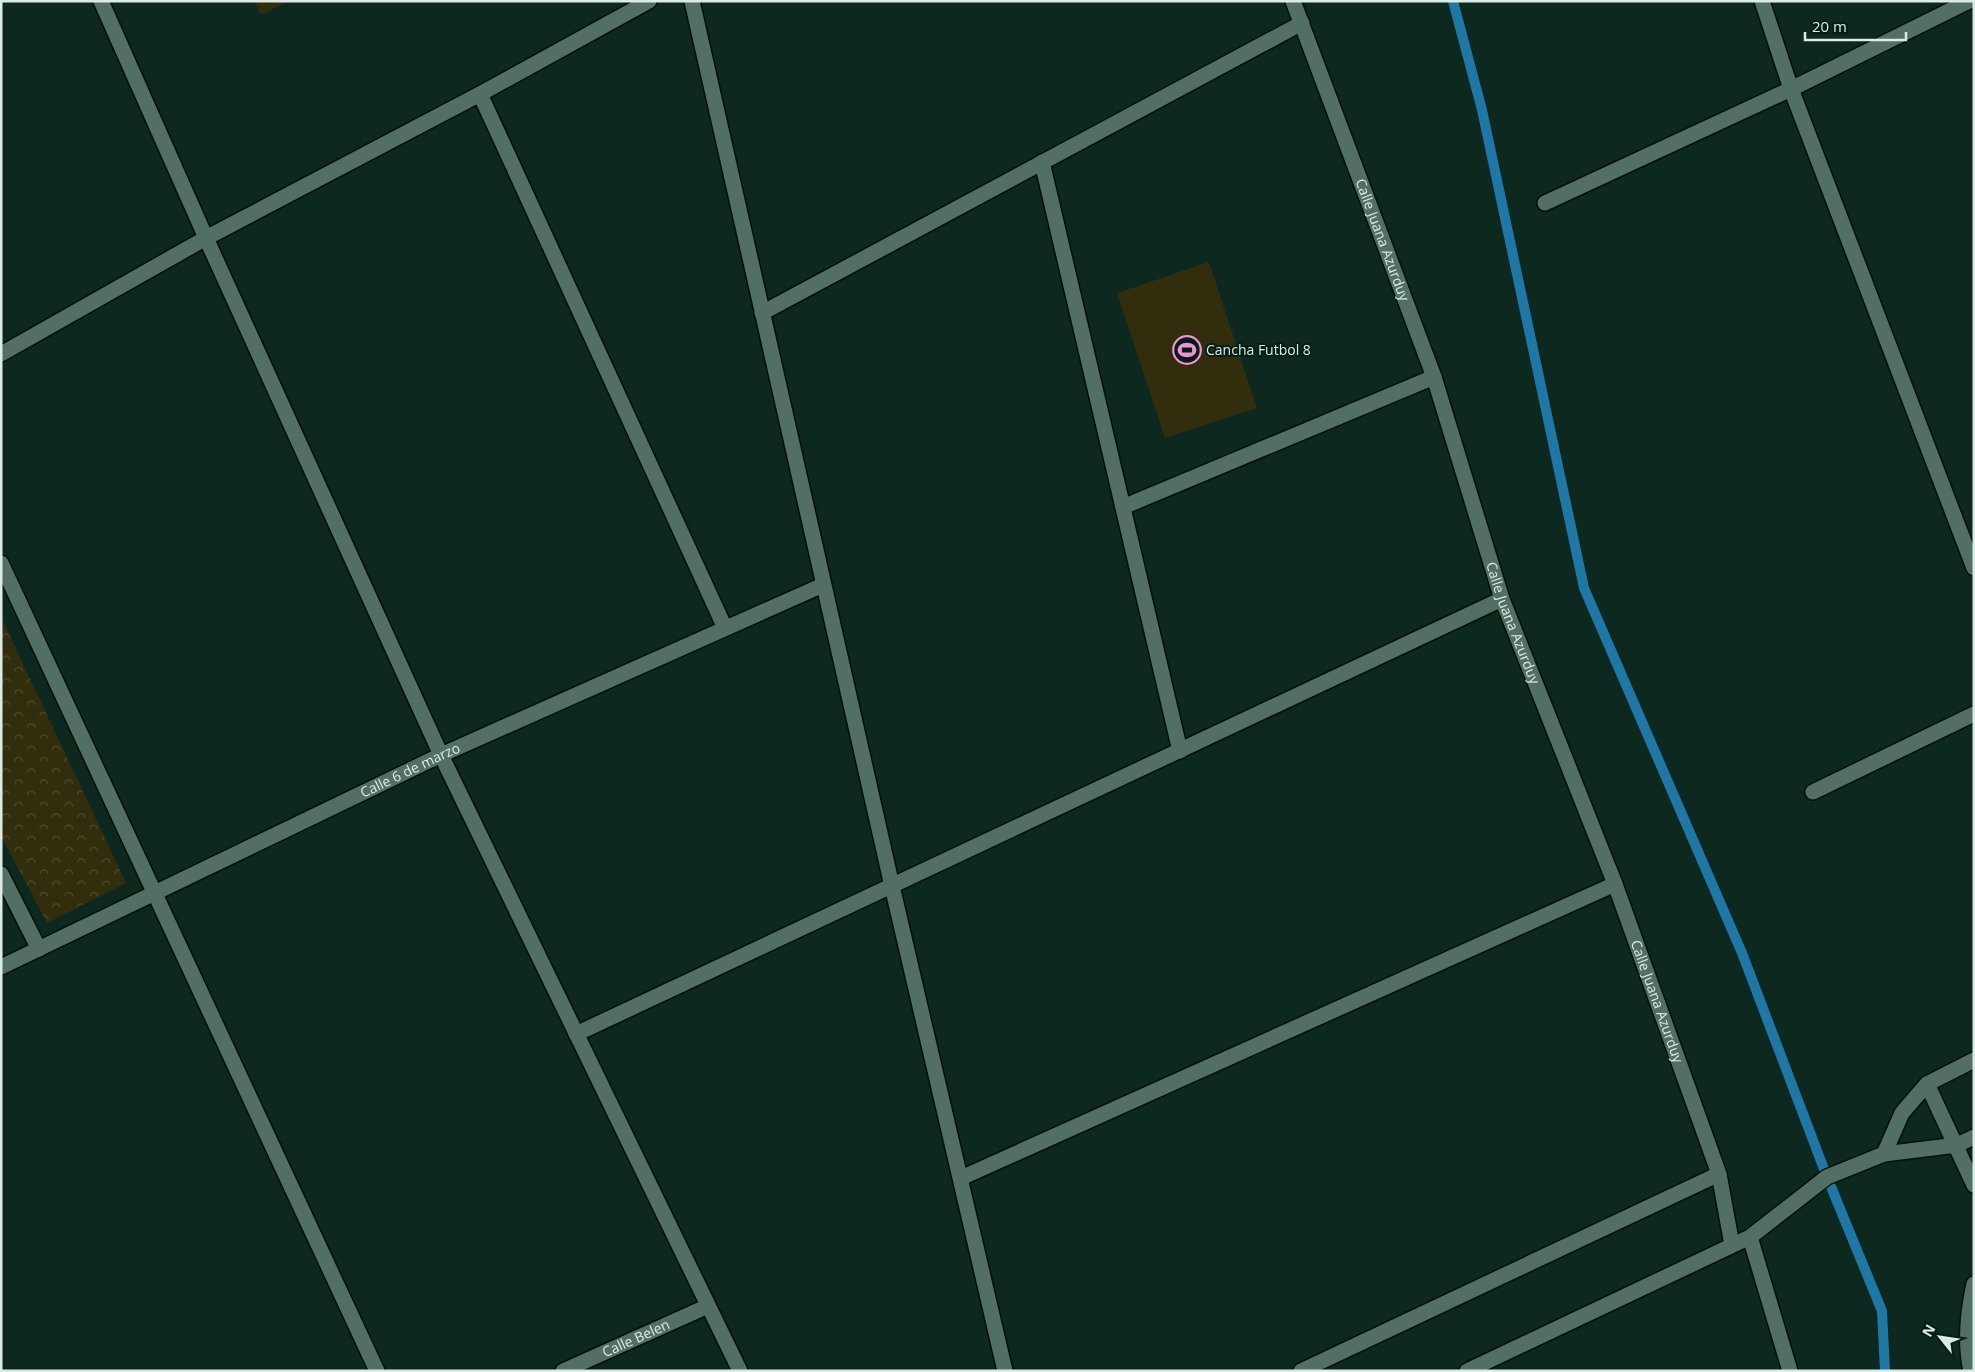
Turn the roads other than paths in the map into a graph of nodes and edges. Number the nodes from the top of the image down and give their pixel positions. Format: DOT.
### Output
graph roads {
  1 [pos="101,1"];
  2 [pos="649,1"];
  3 [pos="692,1"];
  4 [pos="1293,1"];
  5 [pos="1762,1"];
  6 [pos="1969,1"];
  7 [pos="1302,23"];
  8 [pos="1792,89"];
  9 [pos="480,94"];
  10 [pos="1042,162"];
  11 [pos="1545,203"];
  12 [pos="206,238"];
  13 [pos="762,314"];
  14 [pos="1,354"];
  15 [pos="1434,377"];
  16 [pos="1123,507"];
  17 [pos="1,563"];
  18 [pos="1974,568"];
  19 [pos="823,585"];
  20 [pos="1502,600"];
  21 [pos="725,628"];
  22 [pos="1974,714"];
  23 [pos="1180,751"];
  24 [pos="441,755"];
  25 [pos="1813,792"];
  26 [pos="1,874"];
  27 [pos="1615,884"];
  28 [pos="892,886"];
  29 [pos="156,893"];
  30 [pos="39,949"];
  31 [pos="1,967"];
  32 [pos="576,1034"];
  33 [pos="1974,1060"];
  34 [pos="1927,1084"];
  35 [pos="1974,1137"];
  36 [pos="1957,1145"];
  37 [pos="1884,1154"];
  38 [pos="1719,1174"];
  39 [pos="961,1178"];
  40 [pos="1974,1185"];
  41 [pos="1750,1237"];
  42 [pos="1732,1245"];
  43 [pos="1974,1284"];
  44 [pos="708,1306"];
  45 [pos="377,1371"];
  46 [pos="563,1371"];
  47 [pos="740,1371"];
  48 [pos="1005,1371"];
  49 [pos="1301,1371"];
  50 [pos="1467,1371"];
  51 [pos="1790,1371"];
  52 [pos="1971,1371"];
  1 -- 12 [label="street"];
  2 -- 9 [label="street"];
  3 -- 13 [label="street"];
  4 -- 7 [label="street, Calle Juana Azurduy"];
  5 -- 8 [label="street"];
  6 -- 8 [label="street"];
  7 -- 10 [label="street"];
  7 -- 15 [label="street, Calle Juana Azurduy"];
  8 -- 11 [label="street"];
  8 -- 18 [label="street"];
  9 -- 12 [label="street"];
  9 -- 21 [label="street"];
  10 -- 13 [label="street"];
  10 -- 16 [label="street"];
  12 -- 14 [label="street"];
  12 -- 24 [label="street"];
  13 -- 19 [label="street"];
  15 -- 16 [label="street"];
  15 -- 20 [label="street, Calle Juana Azurduy"];
  16 -- 23 [label="street"];
  17 -- 29 [label="street"];
  19 -- 21 [label="street, Calle 6 de marzo"];
  19 -- 28 [label="street"];
  20 -- 23 [label="street"];
  20 -- 27 [label="street, Calle Juana Azurduy"];
  21 -- 24 [label="street, Calle 6 de marzo"];
  22 -- 25 [label="street"];
  23 -- 28 [label="street"];
  24 -- 29 [label="street, Calle 6 de marzo"];
  24 -- 32 [label="street"];
  26 -- 30 [label="street"];
  27 -- 38 [label="street, Calle Juana Azurduy"];
  27 -- 39 [label="street"];
  28 -- 32 [label="street"];
  28 -- 39 [label="street"];
  29 -- 30 [label="street, Calle 6 de marzo"];
  29 -- 45 [label="street"];
  30 -- 31 [label="street, Calle 6 de marzo"];
  32 -- 44 [label="street"];
  33 -- 34 [label="street"];
  34 -- 36 [label="street"];
  34 -- 37 [label="street"];
  35 -- 36 [label="street"];
  36 -- 37 [label="street"];
  36 -- 40 [label="street"];
  37 -- 41 [label="street"];
  38 -- 42 [label="street, Calle Juana Azurduy"];
  38 -- 49 [label="street"];
  39 -- 48 [label="street"];
  41 -- 42 [label="street"];
  41 -- 51 [label="street"];
  42 -- 50 [label="street"];
  43 -- 52 [label="street"];
  44 -- 46 [label="street, Calle Belen"];
  44 -- 47 [label="street"];
}
